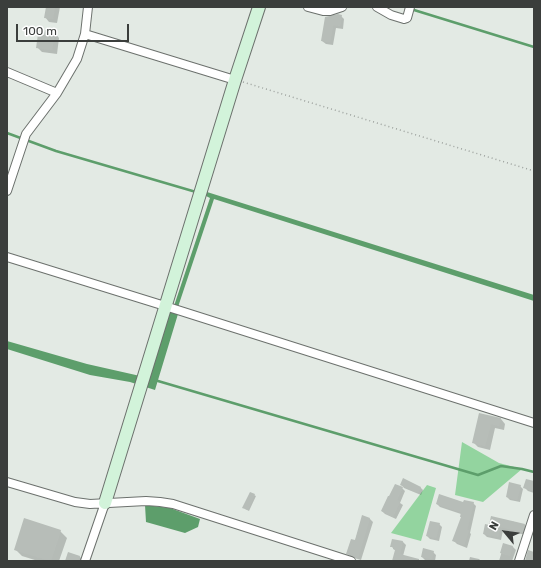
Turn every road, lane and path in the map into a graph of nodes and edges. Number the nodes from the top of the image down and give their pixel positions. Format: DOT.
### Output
graph roads {
  1 [pos="88,7"];
  2 [pos="259,7"];
  3 [pos="308,7"];
  4 [pos="342,7"];
  5 [pos="377,7"];
  6 [pos="410,7"];
  7 [pos="85,34"];
  8 [pos="7,72"];
  9 [pos="235,80"];
  10 [pos="57,93"];
  11 [pos="534,172"];
  12 [pos="7,191"];
  13 [pos="7,257"];
  14 [pos="165,306"];
  15 [pos="534,423"];
  16 [pos="7,482"];
  17 [pos="105,503"];
  18 [pos="534,515"];
  19 [pos="85,561"];
  20 [pos="351,561"];
  21 [pos="519,561"];
  1 -- 7 [label="street"];
  2 -- 9 [label="street"];
  3 -- 4 [label="street"];
  5 -- 6 [label="street"];
  7 -- 9 [label="street"];
  7 -- 10 [label="street"];
  8 -- 10 [label="street"];
  9 -- 11 [label="path"];
  9 -- 14 [label="street"];
  10 -- 12 [label="street"];
  13 -- 14 [label="street"];
  14 -- 15 [label="street"];
  14 -- 17 [label="street"];
  16 -- 17 [label="street"];
  17 -- 19 [label="street"];
  17 -- 20 [label="street"];
  18 -- 21 [label="street"];
}
